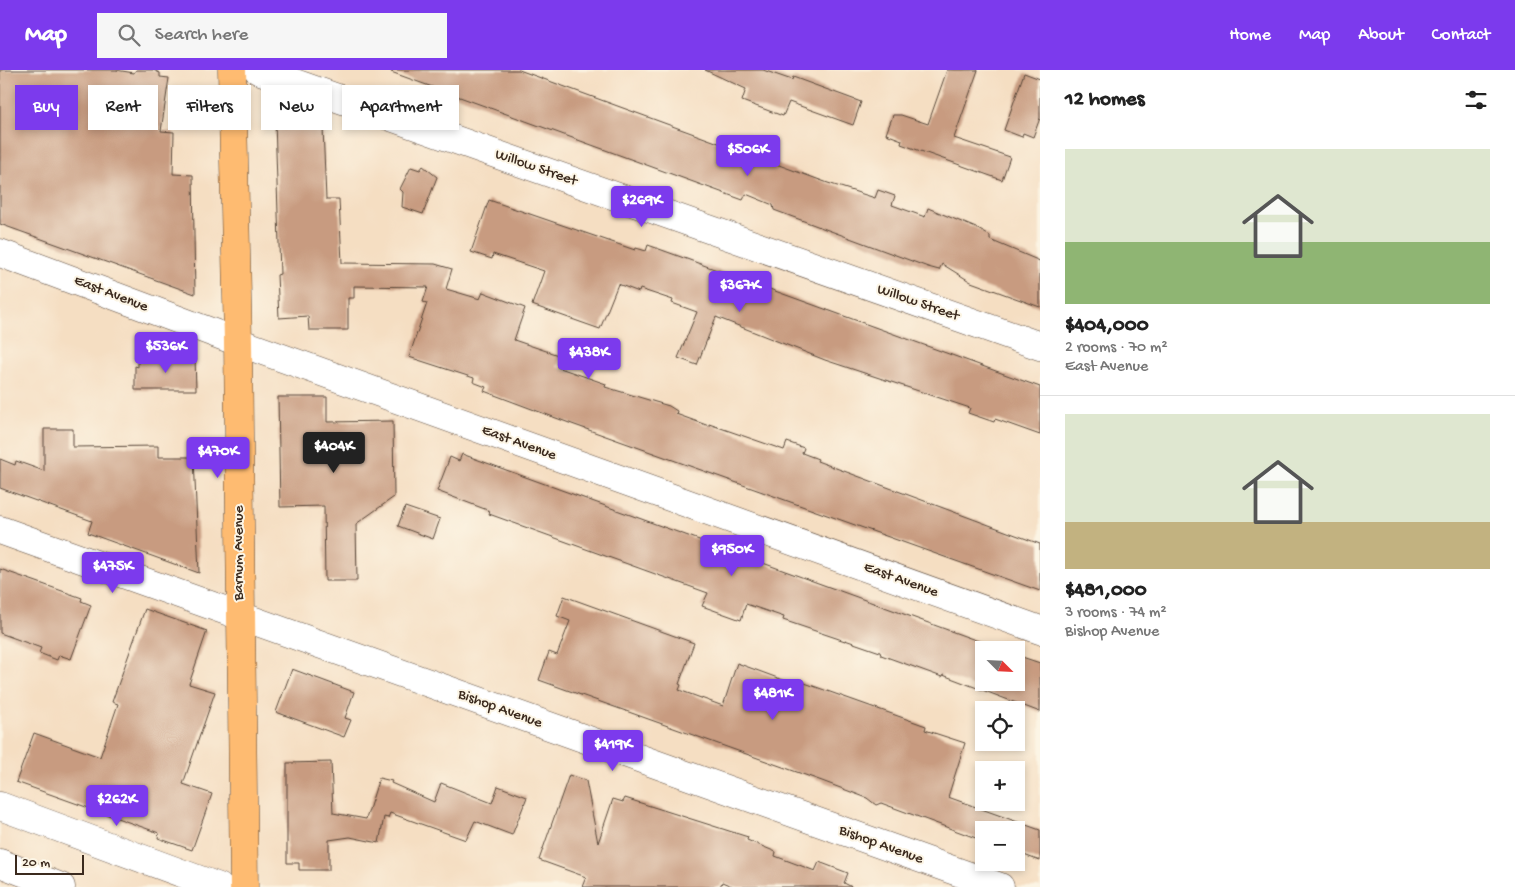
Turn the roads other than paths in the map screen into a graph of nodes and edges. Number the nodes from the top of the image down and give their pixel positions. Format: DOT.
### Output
graph roads {
  1 [pos="232,70"];
  2 [pos="258,70"];
  3 [pos="0,253"];
  4 [pos="238,342"];
  5 [pos="1040,346"];
  6 [pos="0,530"];
  7 [pos="240,617"];
  8 [pos="1040,630"];
  9 [pos="0,806"];
  10 [pos="0,863"];
  11 [pos="61,887"];
  12 [pos="220,887"];
  13 [pos="244,887"];
  14 [pos="1000,887"];
  1 -- 4 [label="main road, Barnum Avenue"];
  2 -- 5 [label="street, Willow Street"];
  3 -- 4 [label="street, East Avenue"];
  4 -- 7 [label="main road, Barnum Avenue"];
  4 -- 8 [label="street, East Avenue"];
  6 -- 7 [label="street, Bishop Avenue"];
  7 -- 13 [label="main road, Barnum Avenue"];
  7 -- 14 [label="street, Bishop Avenue"];
  9 -- 12 [label="street"];
  10 -- 11 [label="street"];
}
